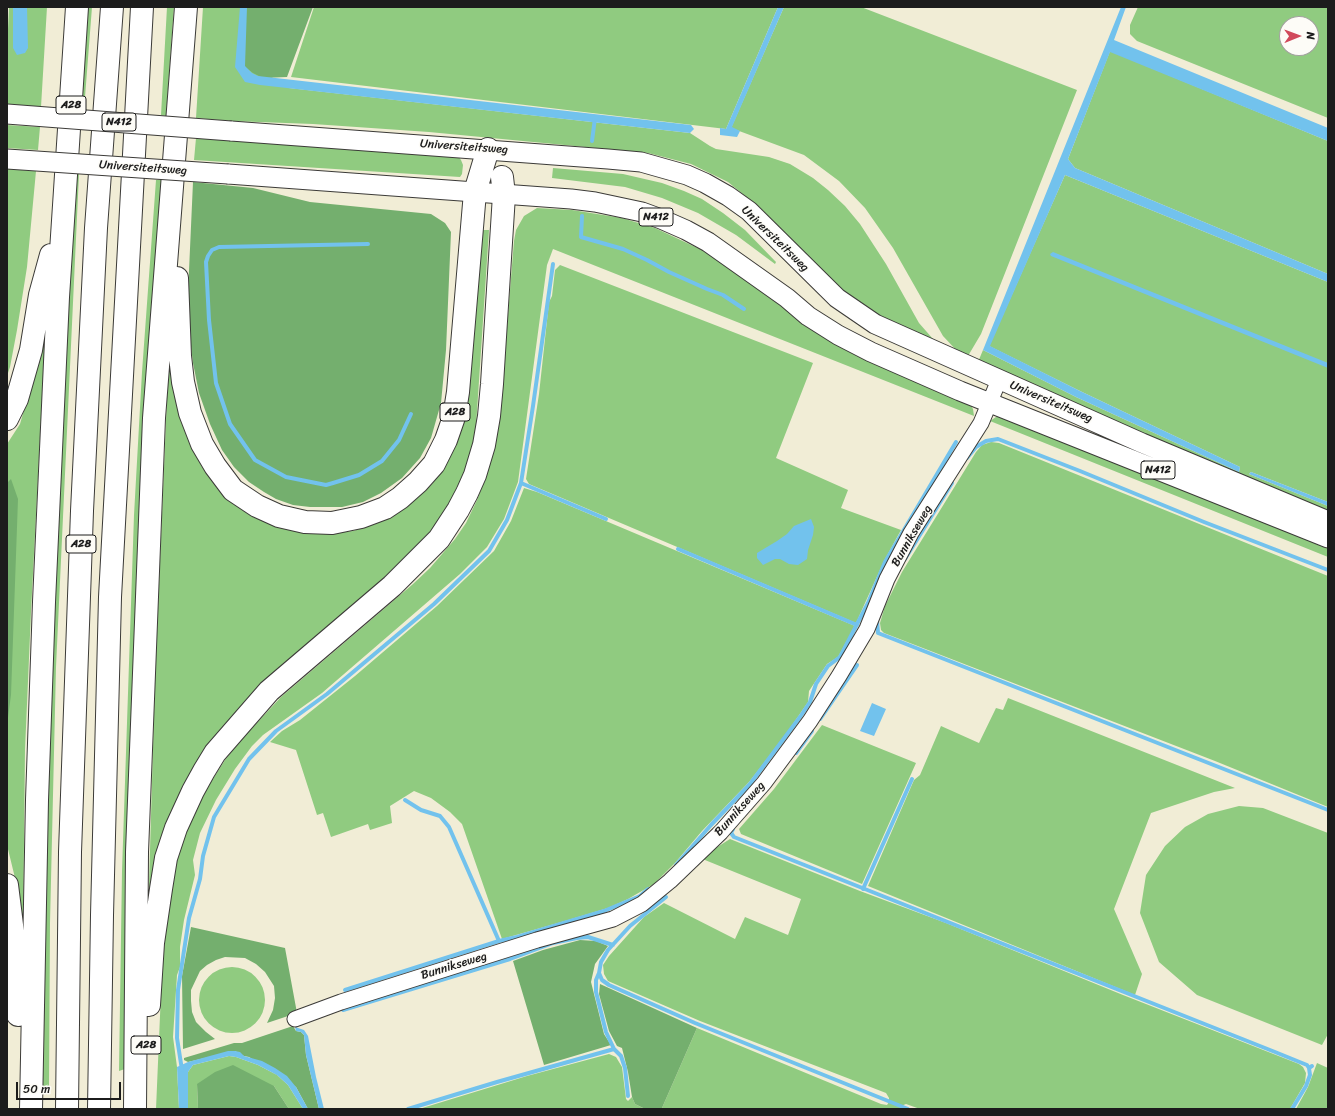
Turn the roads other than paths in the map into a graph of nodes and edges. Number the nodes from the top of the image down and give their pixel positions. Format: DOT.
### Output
graph roads {
  1 [pos="77,7"];
  2 [pos="112,7"];
  3 [pos="142,7"];
  4 [pos="186,7"];
  5 [pos="7,114"];
  6 [pos="175,136"];
  7 [pos="488,149"];
  8 [pos="7,158"];
  9 [pos="503,186"];
  10 [pos="474,192"];
  11 [pos="64,204"];
  12 [pos="999,380"];
  13 [pos="989,402"];
  14 [pos="7,419"];
  15 [pos="1328,521"];
  16 [pos="1328,538"];
  17 [pos="7,885"];
  18 [pos="295,1019"];
  19 [pos="21,1109"];
  20 [pos="31,1109"];
  21 [pos="67,1109"];
  22 [pos="99,1109"];
  23 [pos="135,1109"];
  24 [pos="140,1109"];
  1 -- 11 [label="highway, A28"];
  2 -- 21 [label="highway, A28"];
  3 -- 22 [label="highway, A28"];
  4 -- 6 [label="highway, A28"];
  5 -- 7 [label="main road, Universiteitsweg / N412, bridge"];
  6 -- 10 [label="highway, A28"];
  6 -- 23 [label="highway, A28"];
  7 -- 9 [label="main road"];
  7 -- 10 [label="highway, A28"];
  7 -- 12 [label="main road, Universiteitsweg / N412"];
  8 -- 10 [label="main road, Universiteitsweg / N412, bridge"];
  9 -- 10 [label="main road, Universiteitsweg / N412"];
  9 -- 13 [label="main road, Universiteitsweg / N412"];
  9 -- 24 [label="highway, A28"];
  11 -- 14 [label="highway, A28"];
  11 -- 20 [label="highway, A28"];
  12 -- 13 [label="street, Bunnikseweg"];
  12 -- 15 [label="main road, Universiteitsweg / N412"];
  13 -- 16 [label="main road, Universiteitsweg / N412"];
  13 -- 18 [label="street, Bunnikseweg"];
  17 -- 19 [label="highway"];
}
